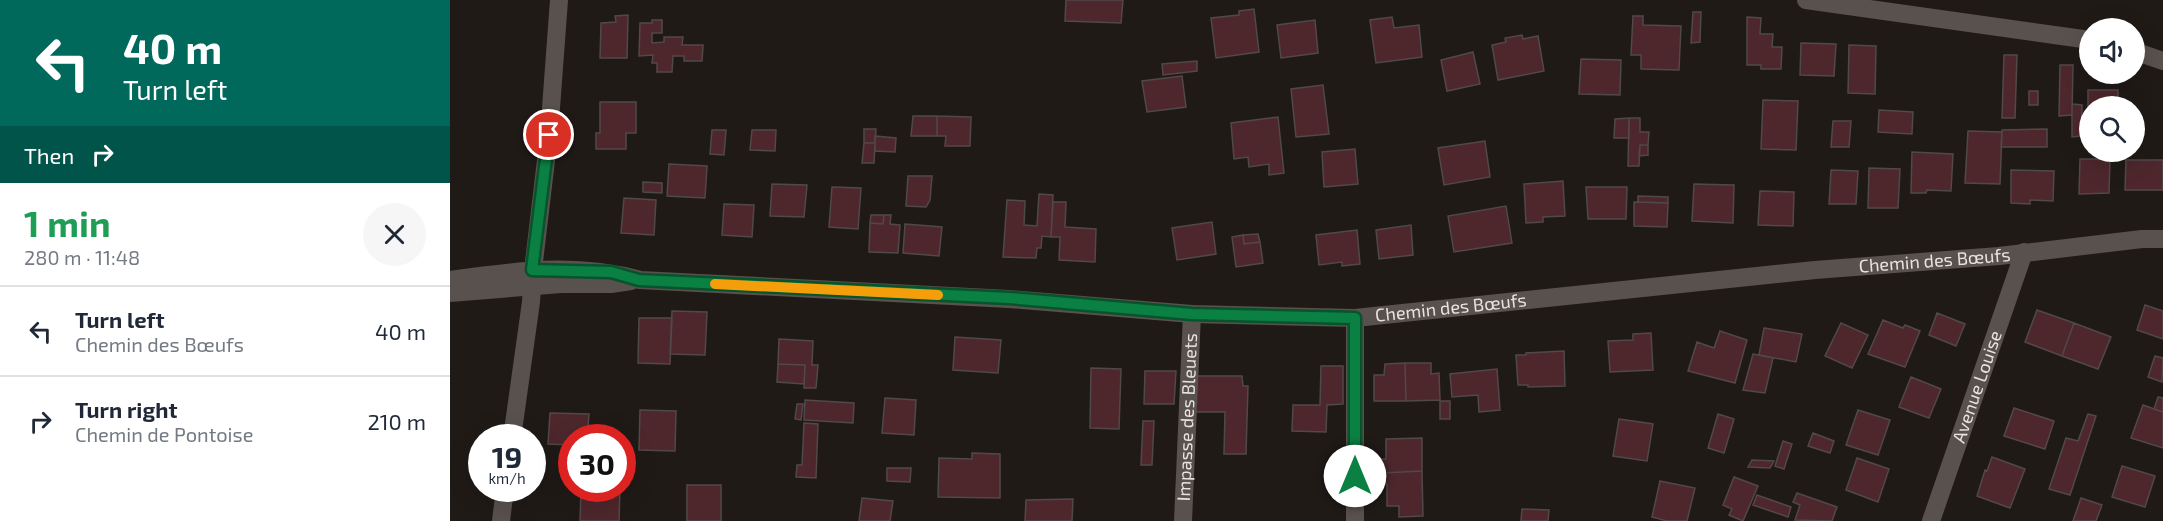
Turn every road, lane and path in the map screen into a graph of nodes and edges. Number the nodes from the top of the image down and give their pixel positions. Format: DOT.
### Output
graph roads {
  1 [pos="559,0"];
  2 [pos="1806,0"];
  3 [pos="2079,38"];
  4 [pos="2145,55"];
  5 [pos="2163,61"];
  6 [pos="2163,239"];
  7 [pos="2024,252"];
  8 [pos="532,278"];
  9 [pos="450,280"];
  10 [pos="450,292"];
  11 [pos="1192,314"];
  12 [pos="1355,318"];
  13 [pos="514,424"];
  14 [pos="503,502"];
  15 [pos="501,521"];
  16 [pos="1183,521"];
  17 [pos="1355,521"];
  18 [pos="1931,521"];
  1 -- 8 [label="street"];
  2 -- 3 [label="street"];
  4 -- 5 [label="street"];
  6 -- 7 [label="street, Chemin des Bœufs"];
  7 -- 12 [label="street, Chemin des Bœufs"];
  7 -- 18 [label="street, Avenue Louise"];
  8 -- 9 [label="street"];
  8 -- 10 [label="street"];
  8 -- 11 [label="street, Chemin des Bœufs"];
  8 -- 13 [label="street"];
  11 -- 12 [label="street, Chemin des Bœufs"];
  11 -- 16 [label="street, Impasse des Bleuets"];
  12 -- 17 [label="street"];
  14 -- 15 [label="street"];
}
